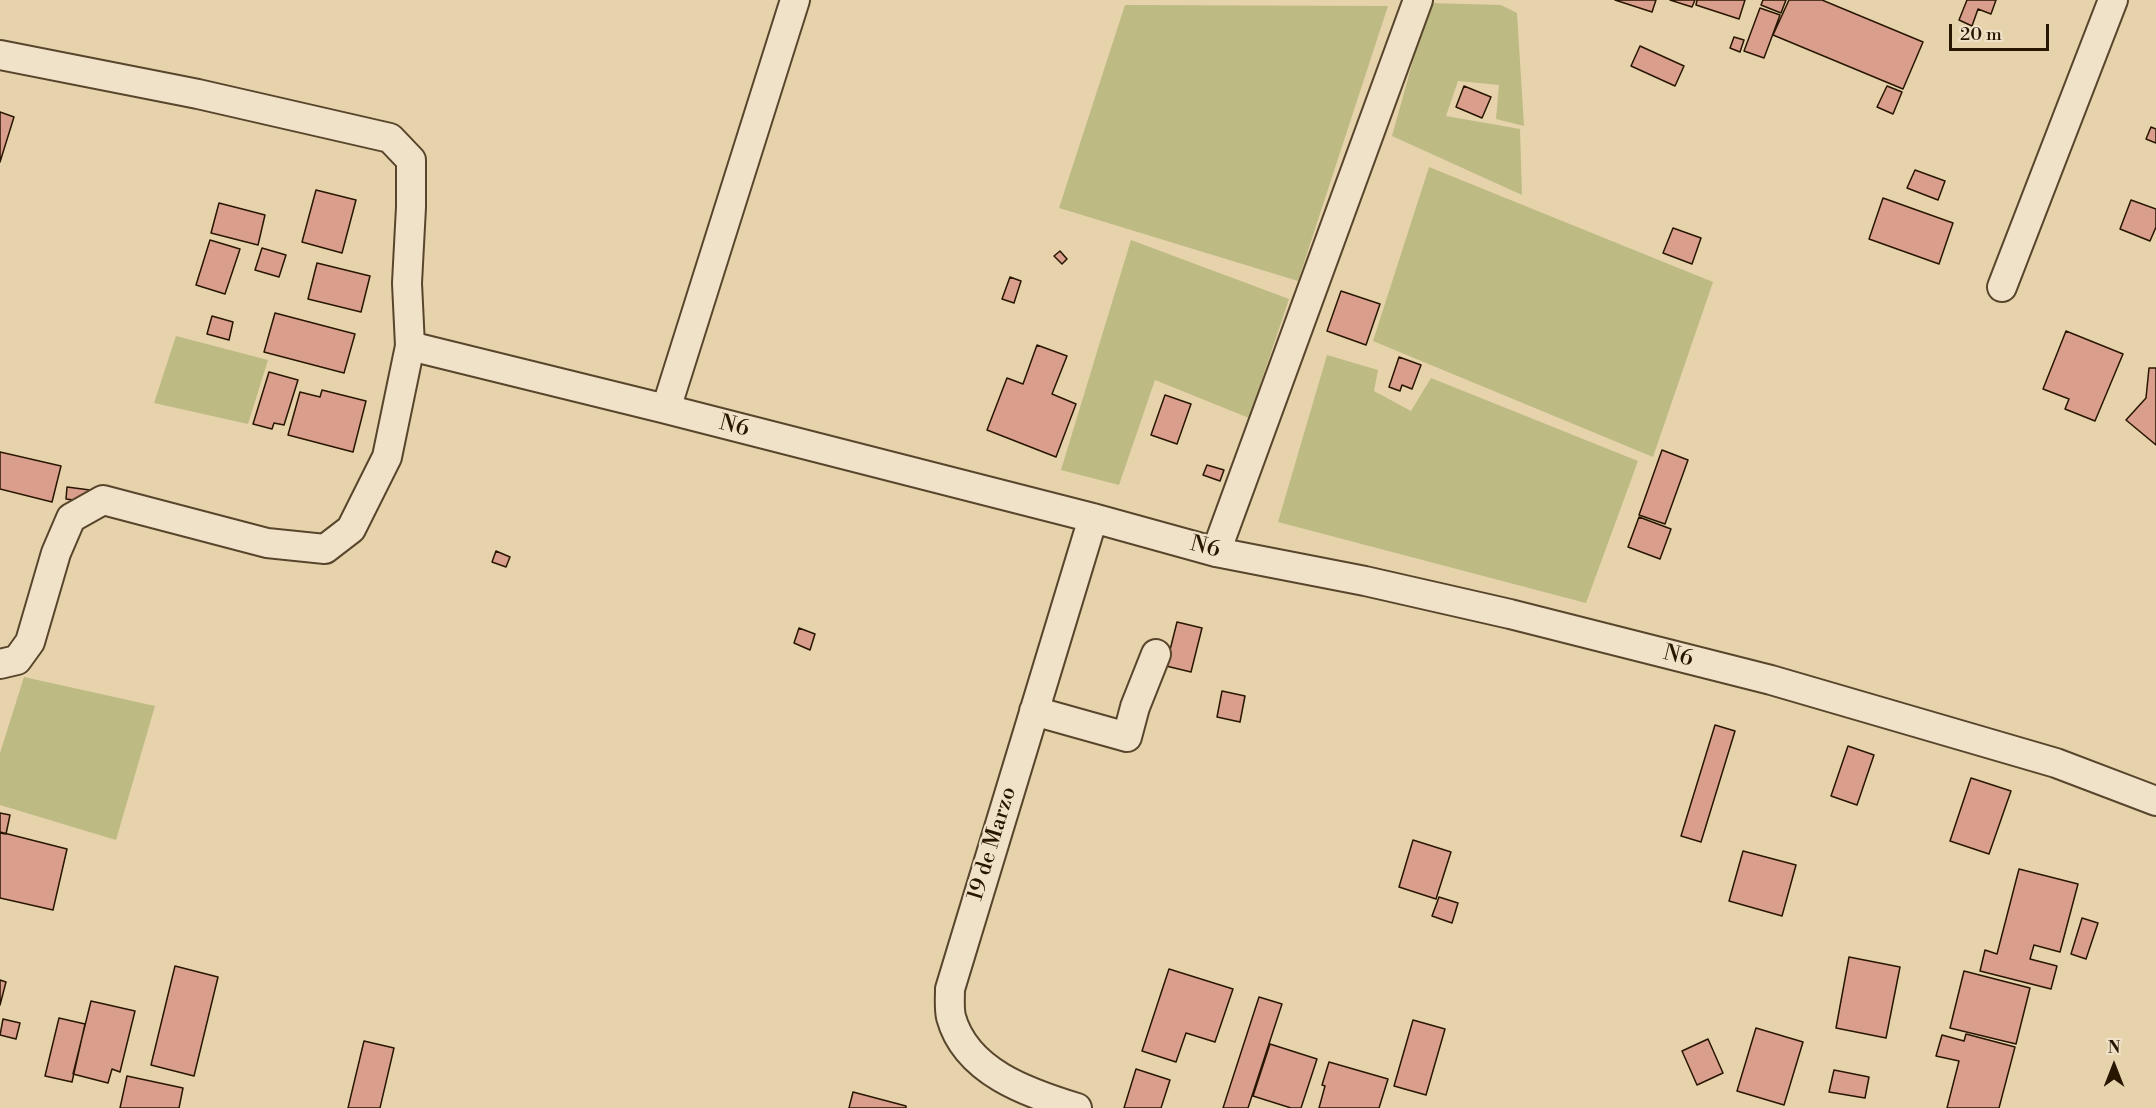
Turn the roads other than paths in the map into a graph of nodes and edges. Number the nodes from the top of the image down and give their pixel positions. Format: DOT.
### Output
graph roads {
  1 [pos="795,0"];
  2 [pos="1418,0"];
  3 [pos="2113,0"];
  4 [pos="0,55"];
  5 [pos="2002,287"];
  6 [pos="410,346"];
  7 [pos="666,409"];
  8 [pos="1093,518"];
  9 [pos="1216,552"];
  10 [pos="1156,654"];
  11 [pos="0,664"];
  12 [pos="1034,711"];
  13 [pos="2156,801"];
  14 [pos="1077,1108"];
  1 -- 7 [label="street"];
  2 -- 9 [label="street"];
  3 -- 5 [label="street"];
  4 -- 6 [label="street"];
  6 -- 7 [label="street, N6"];
  6 -- 11 [label="street"];
  7 -- 8 [label="street, N6"];
  8 -- 9 [label="street, N6"];
  8 -- 12 [label="street, 19 de Marzo"];
  9 -- 13 [label="street, N6"];
  10 -- 12 [label="street"];
  12 -- 14 [label="street, 19 de Marzo"];
}
